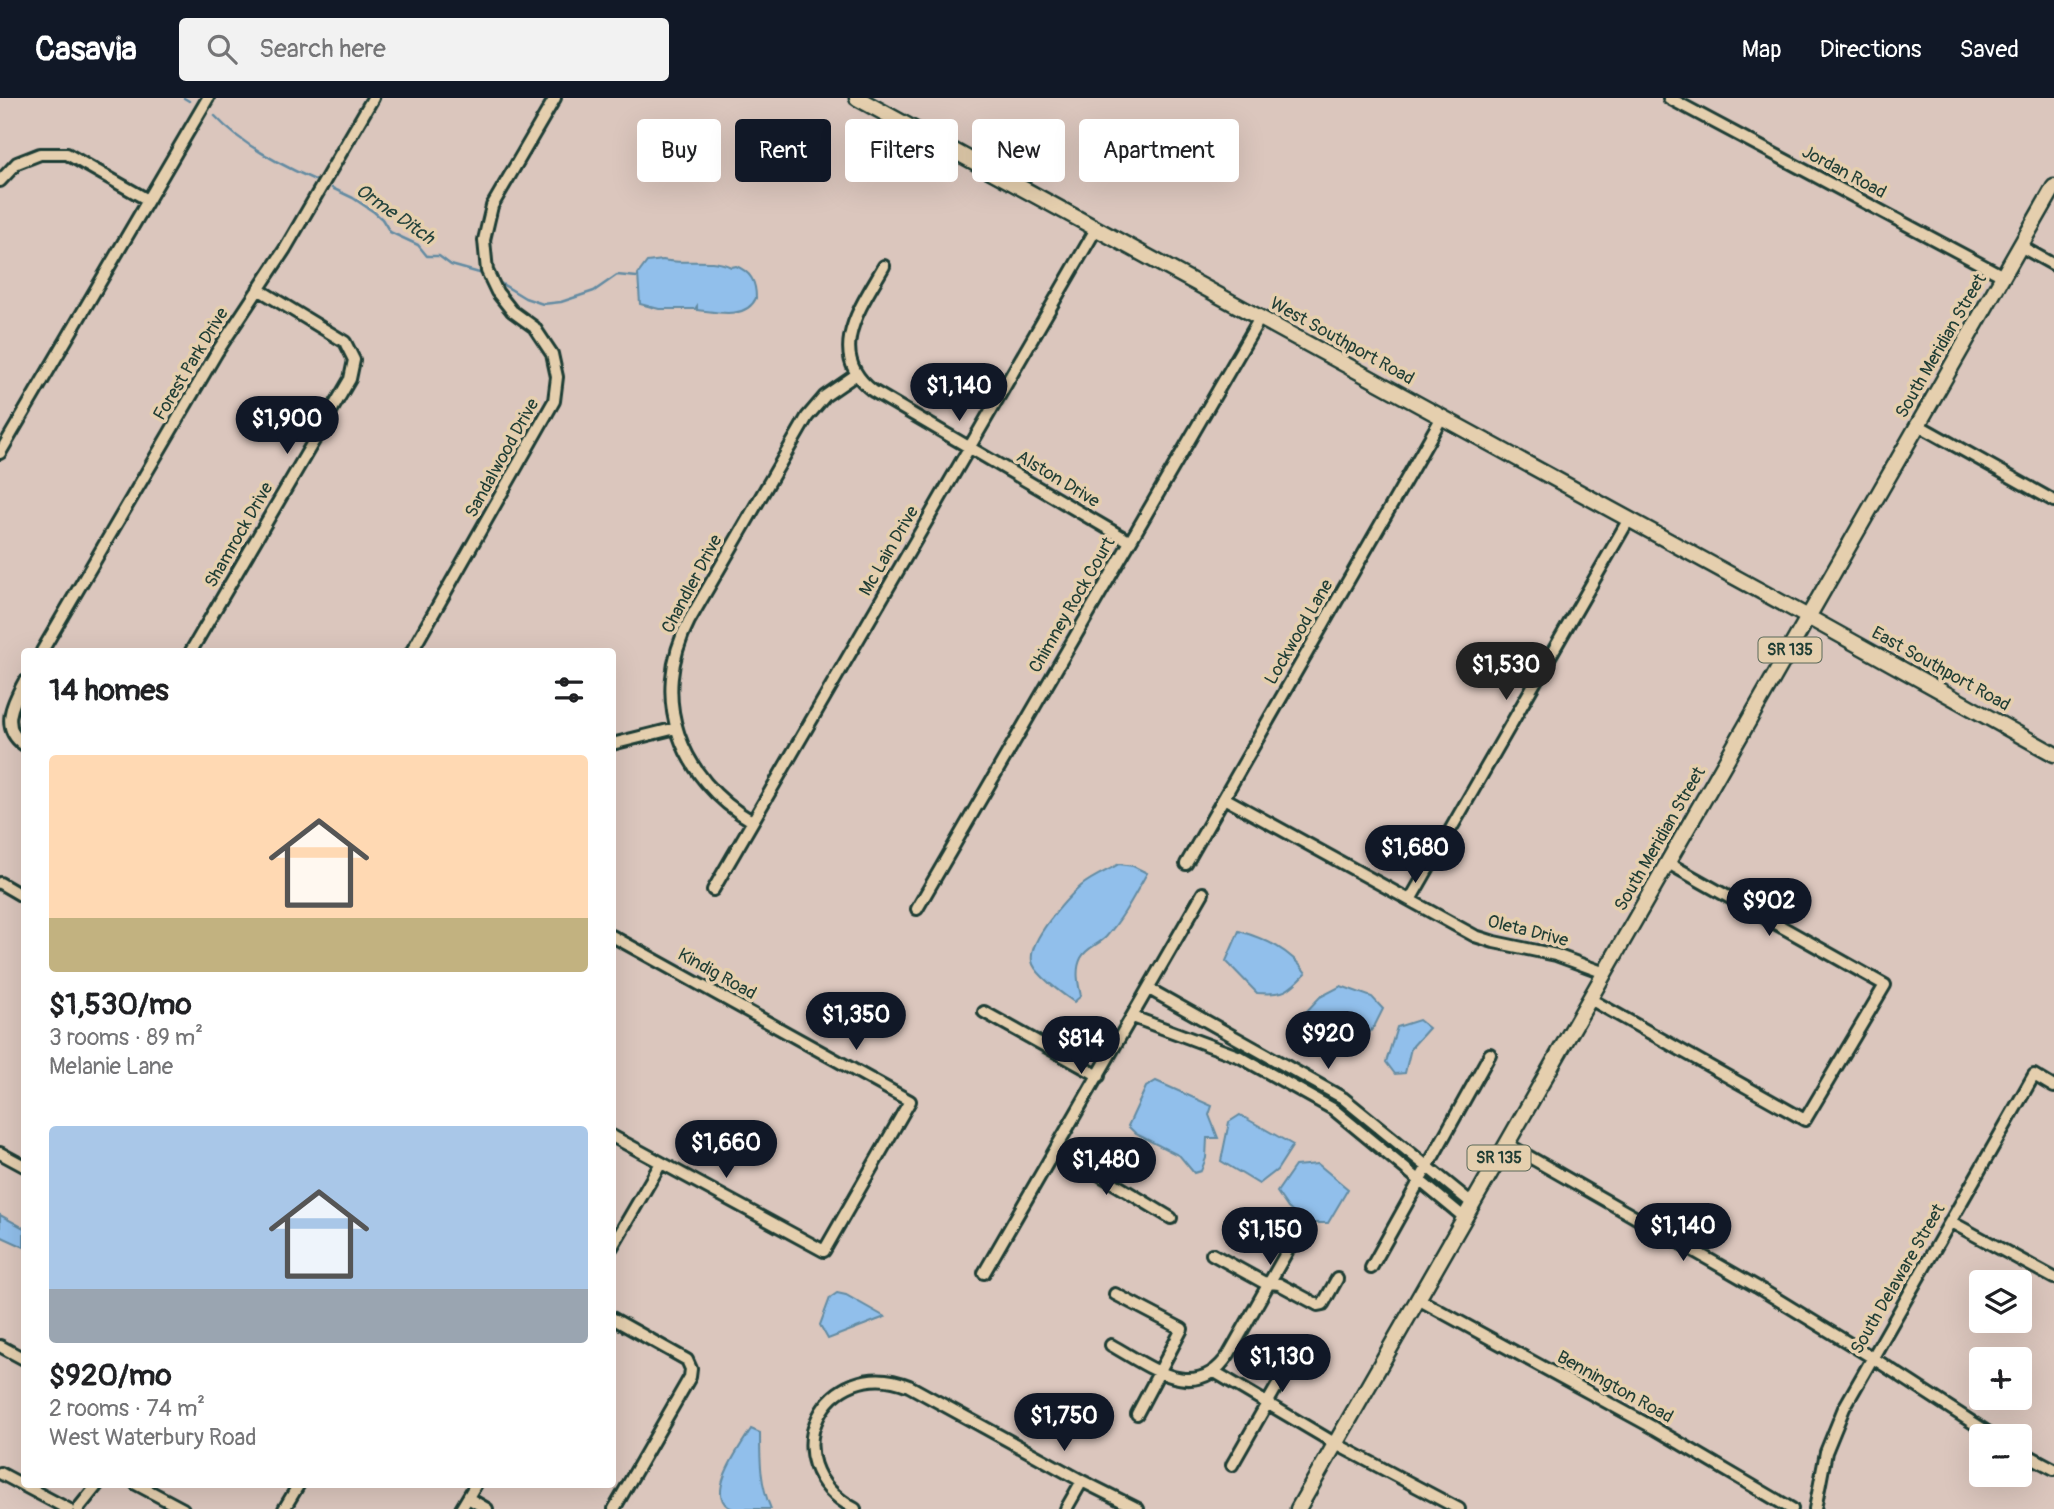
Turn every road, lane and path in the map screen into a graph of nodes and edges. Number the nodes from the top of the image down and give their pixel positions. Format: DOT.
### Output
graph roads {
  1 [pos="208,98"];
  2 [pos="373,98"];
  3 [pos="555,98"];
  4 [pos="857,98"];
  5 [pos="1669,98"];
  6 [pos="0,181"];
  7 [pos="2054,187"];
  8 [pos="148,200"];
  9 [pos="1096,229"];
  10 [pos="2020,246"];
  11 [pos="2054,265"];
  12 [pos="884,266"];
  13 [pos="2003,276"];
  14 [pos="258,289"];
  15 [pos="1260,318"];
  16 [pos="857,374"];
  17 [pos="1442,417"];
  18 [pos="1918,425"];
  19 [pos="970,447"];
  20 [pos="0,453"];
  21 [pos="2054,501"];
  22 [pos="1629,519"];
  23 [pos="1129,541"];
  24 [pos="1808,617"];
  25 [pos="44,648"];
  26 [pos="193,648"];
  27 [pos="414,648"];
  28 [pos="21,687"];
  29 [pos="676,727"];
  30 [pos="21,743"];
  31 [pos="616,743"];
  32 [pos="2054,754"];
  33 [pos="1224,798"];
  34 [pos="752,821"];
  35 [pos="1668,863"];
  36 [pos="1186,864"];
  37 [pos="0,883"];
  38 [pos="713,890"];
  39 [pos="1203,893"];
  40 [pos="21,895"];
  41 [pos="1410,900"];
  42 [pos="916,909"];
  43 [pos="616,938"];
  44 [pos="1605,974"];
  45 [pos="1149,989"];
  46 [pos="1590,999"];
  47 [pos="984,1012"];
  48 [pos="1133,1017"];
  49 [pos="1490,1054"];
  50 [pos="1099,1076"];
  51 [pos="2054,1087"];
  52 [pos="616,1138"];
  53 [pos="1507,1144"];
  54 [pos="1057,1149"];
  55 [pos="0,1153"];
  56 [pos="661,1163"];
  57 [pos="21,1164"];
  58 [pos="1427,1167"];
  59 [pos="1420,1181"];
  60 [pos="1473,1204"];
  61 [pos="1171,1217"];
  62 [pos="1465,1218"];
  63 [pos="1951,1222"];
  64 [pos="1298,1232"];
  65 [pos="616,1240"];
  66 [pos="1212,1254"];
  67 [pos="1371,1269"];
  68 [pos="984,1273"];
  69 [pos="2054,1278"];
  70 [pos="1336,1279"];
  71 [pos="1270,1283"];
  72 [pos="1115,1294"];
  73 [pos="1418,1299"];
  74 [pos="616,1320"];
  75 [pos="1111,1345"];
  76 [pos="0,1346"];
  77 [pos="1297,1351"];
  78 [pos="21,1357"];
  79 [pos="1873,1358"];
  80 [pos="1213,1371"];
  81 [pos="1159,1372"];
  82 [pos="1267,1404"];
  83 [pos="1137,1414"];
  84 [pos="1975,1424"];
  85 [pos="1336,1444"];
  86 [pos="2032,1457"];
  87 [pos="1232,1465"];
  88 [pos="2054,1469"];
  89 [pos="0,1473"];
  90 [pos="1082,1481"];
  91 [pos="21,1484"];
  92 [pos="28,1488"];
  93 [pos="95,1488"];
  94 [pos="144,1488"];
  95 [pos="297,1488"];
  96 [pos="474,1488"];
  97 [pos="468,1498"];
  98 [pos="68,1509"];
  99 [pos="78,1509"];
  100 [pos="183,1509"];
  101 [pos="284,1509"];
  102 [pos="461,1509"];
  103 [pos="487,1509"];
  104 [pos="614,1509"];
  105 [pos="855,1509"];
  106 [pos="1066,1509"];
  107 [pos="1138,1509"];
  108 [pos="1298,1509"];
  109 [pos="1460,1509"];
  110 [pos="1792,1509"];
  111 [pos="1815,1509"];
  1 -- 8 [label="street"];
  2 -- 14 [label="street, Forest Park Drive"];
  3 -- 27 [label="street, Sandalwood Drive"];
  4 -- 9 [label="main road, West Southport Road"];
  5 -- 13 [label="street, Jordan Road"];
  6 -- 8 [label="street"];
  7 -- 10 [label="main road, South Meridian Street / SR 135"];
  8 -- 20 [label="street"];
  9 -- 15 [label="main road, West Southport Road"];
  9 -- 19 [label="street, Mc Lain Drive"];
  10 -- 11 [label="street"];
  10 -- 13 [label="main road, South Meridian Street / SR 135"];
  12 -- 16 [label="street"];
  13 -- 18 [label="main road, South Meridian Street / SR 135"];
  14 -- 25 [label="street, Forest Park Drive"];
  14 -- 26 [label="street, Shamrock Drive"];
  15 -- 17 [label="main road, West Southport Road"];
  15 -- 23 [label="street, Chimney Rock Court"];
  16 -- 19 [label="street, Alston Drive"];
  16 -- 29 [label="street, Chandler Drive"];
  17 -- 22 [label="main road, West Southport Road"];
  17 -- 33 [label="street, Lockwood Lane"];
  18 -- 21 [label="street"];
  18 -- 24 [label="main road, South Meridian Street / SR 135"];
  19 -- 23 [label="street, Alston Drive"];
  19 -- 34 [label="street, Mc Lain Drive"];
  22 -- 24 [label="main road, West Southport Road"];
  22 -- 41 [label="street"];
  23 -- 42 [label="street, Chimney Rock Court"];
  24 -- 32 [label="main road, East Southport Road"];
  24 -- 35 [label="main road, South Meridian Street / SR 135"];
  28 -- 30 [label="street"];
  29 -- 31 [label="street"];
  29 -- 34 [label="street, Chandler Drive"];
  33 -- 36 [label="street, Lockwood Lane"];
  33 -- 41 [label="street, Oleta Drive"];
  34 -- 38 [label="street, Mc Lain Drive"];
  35 -- 44 [label="main road, South Meridian Street / SR 135"];
  35 -- 46 [label="street"];
  37 -- 40 [label="street"];
  39 -- 45 [label="street"];
  41 -- 44 [label="street, Oleta Drive"];
  43 -- 56 [label="street, Kindig Road"];
  44 -- 46 [label="main road, South Meridian Street / SR 135"];
  45 -- 48 [label="street"];
  45 -- 58 [label="street"];
  46 -- 53 [label="main road, South Meridian Street / SR 135"];
  47 -- 50 [label="street"];
  48 -- 50 [label="street"];
  48 -- 59 [label="street"];
  49 -- 58 [label="street"];
  50 -- 54 [label="street"];
  51 -- 63 [label="street, South Delaware Street"];
  52 -- 56 [label="street"];
  53 -- 60 [label="main road, South Meridian Street / SR 135"];
  53 -- 79 [label="street"];
  54 -- 61 [label="street"];
  54 -- 68 [label="street"];
  55 -- 57 [label="street"];
  56 -- 65 [label="street"];
  58 -- 59 [label="street"];
  58 -- 60 [label="street"];
  59 -- 62 [label="street"];
  59 -- 67 [label="street"];
  60 -- 62 [label="main road, South Meridian Street / SR 135"];
  62 -- 73 [label="main road, South Meridian Street / SR 135"];
  63 -- 69 [label="street"];
  63 -- 79 [label="street, South Delaware Street"];
  64 -- 71 [label="street"];
  66 -- 71 [label="street"];
  70 -- 71 [label="street"];
  71 -- 80 [label="street"];
  72 -- 81 [label="street"];
  73 -- 85 [label="main road, South Meridian Street / SR 135"];
  73 -- 110 [label="street, Bennington Road"];
  74 -- 104 [label="street"];
  75 -- 81 [label="street"];
  76 -- 78 [label="street"];
  77 -- 82 [label="street"];
  79 -- 84 [label="street"];
  79 -- 111 [label="street, South Delaware Street"];
  80 -- 81 [label="street"];
  80 -- 82 [label="street"];
  81 -- 83 [label="street"];
  82 -- 85 [label="street"];
  82 -- 87 [label="street"];
  85 -- 108 [label="main road, South Meridian Street / SR 135"];
  85 -- 109 [label="street"];
  86 -- 88 [label="street"];
  89 -- 91 [label="street"];
  90 -- 105 [label="street"];
  90 -- 106 [label="street"];
  90 -- 107 [label="street"];
  92 -- 98 [label="street"];
  93 -- 99 [label="street"];
  94 -- 100 [label="street"];
  95 -- 101 [label="street"];
  96 -- 97 [label="street"];
  97 -- 102 [label="street"];
  97 -- 103 [label="street"];
}
